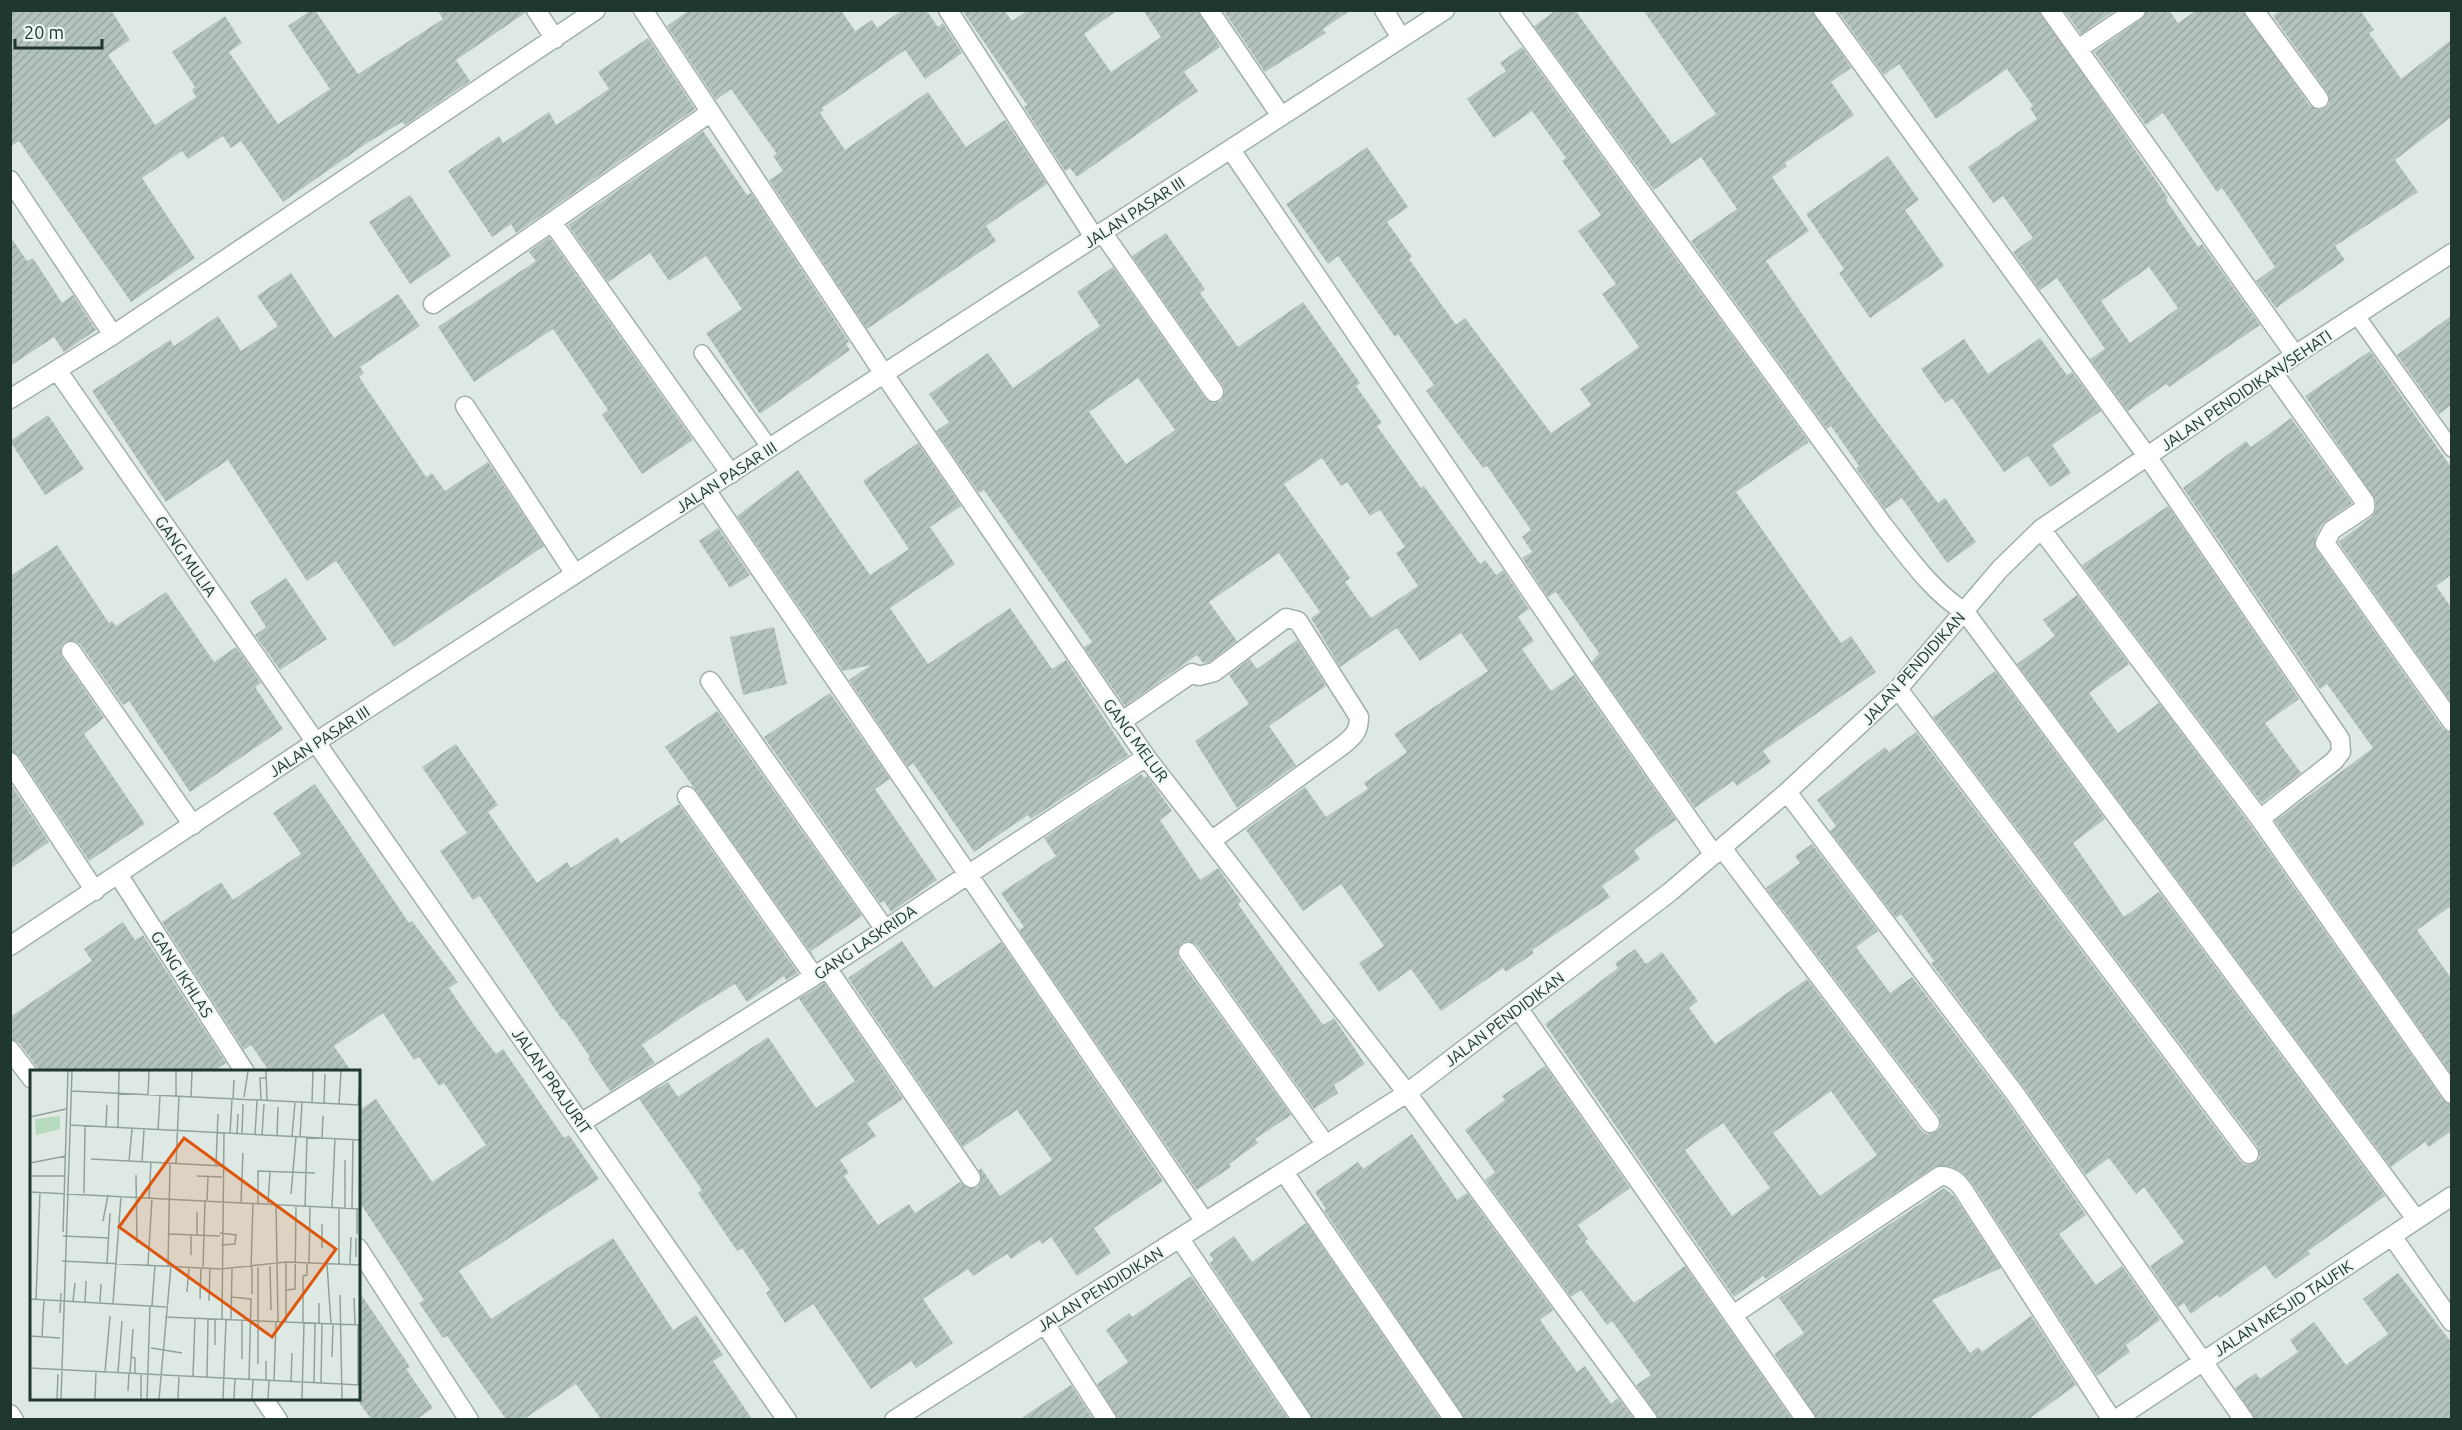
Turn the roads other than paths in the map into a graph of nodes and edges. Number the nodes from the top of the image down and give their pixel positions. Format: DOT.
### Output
graph roads {
  1 [pos="536,10"];
  2 [pos="596,10"];
  3 [pos="643,10"];
  4 [pos="948,10"];
  5 [pos="1209,10"];
  6 [pos="1384,10"];
  7 [pos="1445,10"];
  8 [pos="1509,10"];
  9 [pos="1823,10"];
  10 [pos="2050,10"];
  11 [pos="2136,10"];
  12 [pos="2254,10"];
  13 [pos="1401,38"];
  14 [pos="555,39"];
  15 [pos="2078,49"];
  16 [pos="2319,99"];
  17 [pos="711,112"];
  18 [pos="1281,116"];
  19 [pos="1231,150"];
  20 [pos="10,180"];
  21 [pos="552,222"];
  22 [pos="1098,235"];
  23 [pos="2451,253"];
  24 [pos="433,304"];
  25 [pos="2357,316"];
  26 [pos="113,335"];
  27 [pos="702,353"];
  28 [pos="2295,355"];
  29 [pos="57,370"];
  30 [pos="2272,371"];
  31 [pos="884,374"];
  32 [pos="1214,392"];
  33 [pos="10,399"];
  34 [pos="465,406"];
  35 [pos="770,448"];
  36 [pos="2451,449"];
  37 [pos="2147,456"];
  38 [pos="731,474"];
  39 [pos="706,490"];
  40 [pos="2041,529"];
  41 [pos="575,574"];
  42 [pos="1965,612"];
  43 [pos="71,651"];
  44 [pos="710,681"];
  45 [pos="1898,690"];
  46 [pos="1121,722"];
  47 [pos="2451,722"];
  48 [pos="316,742"];
  49 [pos="1146,757"];
  50 [pos="10,762"];
  51 [pos="1787,792"];
  52 [pos="687,796"];
  53 [pos="2260,819"];
  54 [pos="193,825"];
  55 [pos="1211,841"];
  56 [pos="1718,852"];
  57 [pos="967,875"];
  58 [pos="119,876"];
  59 [pos="95,891"];
  60 [pos="884,928"];
  61 [pos="10,946"];
  62 [pos="1188,952"];
  63 [pos="821,972"];
  64 [pos="1518,1008"];
  65 [pos="10,1050"];
  66 [pos="244,1070"];
  67 [pos="30,1076"];
  68 [pos="1407,1093"];
  69 [pos="2451,1094"];
  70 [pos="581,1123"];
  71 [pos="1930,1123"];
  72 [pos="1326,1145"];
  73 [pos="2249,1154"];
  74 [pos="1284,1172"];
  75 [pos="970,1178"];
  76 [pos="2451,1196"];
  77 [pos="2416,1220"];
  78 [pos="1205,1222"];
  79 [pos="2392,1236"];
  80 [pos="1180,1239"];
  81 [pos="360,1251"];
  82 [pos="1733,1315"];
  83 [pos="2451,1322"];
  84 [pos="1045,1324"];
  85 [pos="2202,1362"];
  86 [pos="264,1400"];
  87 [pos="10,1414"];
  88 [pos="14,1419"];
  89 [pos="278,1419"];
  90 [pos="469,1419"];
  91 [pos="787,1419"];
  92 [pos="894,1419"];
  93 [pos="1107,1419"];
  94 [pos="1302,1419"];
  95 [pos="1454,1419"];
  96 [pos="1647,1419"];
  97 [pos="1806,1419"];
  98 [pos="2113,1419"];
  99 [pos="2244,1419"];
  1 -- 14 [label="street"];
  2 -- 14 [label="street"];
  3 -- 17 [label="street, GANG MELUR"];
  4 -- 22 [label="street"];
  5 -- 18 [label="street"];
  6 -- 13 [label="street"];
  7 -- 13 [label="street, JALAN PASAR III"];
  8 -- 42 [label="street"];
  9 -- 37 [label="street"];
  10 -- 15 [label="street"];
  11 -- 15 [label="street"];
  12 -- 16 [label="street"];
  13 -- 18 [label="street, JALAN PASAR III"];
  14 -- 26 [label="street"];
  15 -- 28 [label="street"];
  17 -- 21 [label="street"];
  17 -- 31 [label="street, GANG MELUR"];
  18 -- 19 [label="street, JALAN PASAR III"];
  19 -- 22 [label="street, JALAN PASAR III"];
  19 -- 56 [label="street"];
  20 -- 26 [label="street"];
  21 -- 24 [label="street"];
  21 -- 38 [label="street"];
  22 -- 31 [label="street, JALAN PASAR III"];
  22 -- 32 [label="street"];
  23 -- 25 [label="street, JALAN PENDIDIKAN/SEHATI"];
  25 -- 28 [label="street, JALAN PENDIDIKAN/SEHATI"];
  25 -- 36 [label="lane"];
  26 -- 29 [label="street"];
  27 -- 35 [label="lane"];
  28 -- 30 [label="street, JALAN PENDIDIKAN/SEHATI"];
  29 -- 33 [label="street"];
  29 -- 48 [label="street, GANG MULIA"];
  30 -- 37 [label="street, JALAN PENDIDIKAN/SEHATI"];
  30 -- 47 [label="street"];
  31 -- 35 [label="street, JALAN PASAR III"];
  31 -- 46 [label="street, GANG MELUR"];
  34 -- 41 [label="street"];
  35 -- 38 [label="street, JALAN PASAR III"];
  37 -- 40 [label="street, JALAN PENDIDIKAN/SEHATI"];
  37 -- 53 [label="street"];
  38 -- 39 [label="street, JALAN PASAR III"];
  39 -- 41 [label="street, JALAN PASAR III"];
  39 -- 57 [label="street"];
  40 -- 42 [label="street, JALAN PENDIDIKAN"];
  40 -- 53 [label="street"];
  41 -- 48 [label="street, JALAN PASAR III"];
  42 -- 45 [label="street, JALAN PENDIDIKAN"];
  42 -- 77 [label="street"];
  43 -- 54 [label="street"];
  44 -- 60 [label="street"];
  45 -- 51 [label="street, JALAN PENDIDIKAN"];
  45 -- 73 [label="street"];
  46 -- 49 [label="street, GANG MELUR"];
  46 -- 55 [label="street"];
  48 -- 54 [label="street, JALAN PASAR III"];
  48 -- 70 [label="street, JALAN PRAJURIT"];
  49 -- 55 [label="street, GANG MELUR"];
  49 -- 57 [label="street, GANG LASKRIDA"];
  50 -- 59 [label="street"];
  51 -- 56 [label="street, JALAN PENDIDIKAN"];
  51 -- 85 [label="street"];
  52 -- 63 [label="street"];
  53 -- 69 [label="street"];
  54 -- 58 [label="street, JALAN PASAR III"];
  55 -- 68 [label="street, GANG MELUR"];
  56 -- 64 [label="street, JALAN PENDIDIKAN"];
  56 -- 71 [label="street"];
  57 -- 60 [label="street, GANG LASKRIDA"];
  57 -- 78 [label="street"];
  58 -- 59 [label="street, JALAN PASAR III"];
  58 -- 66 [label="street, GANG IKHLAS"];
  59 -- 61 [label="street, JALAN PASAR III"];
  60 -- 63 [label="street, GANG LASKRIDA"];
  62 -- 72 [label="street"];
  63 -- 70 [label="street, GANG LASKRIDA"];
  63 -- 75 [label="street"];
  64 -- 68 [label="street, JALAN PENDIDIKAN"];
  64 -- 82 [label="street"];
  65 -- 67 [label="street"];
  68 -- 72 [label="street, JALAN PENDIDIKAN"];
  68 -- 96 [label="street, GANG MELUR"];
  70 -- 91 [label="street, JALAN PRAJURIT"];
  72 -- 74 [label="street, JALAN PENDIDIKAN"];
  74 -- 78 [label="street, JALAN PENDIDIKAN"];
  74 -- 95 [label="street"];
  76 -- 77 [label="street, JALAN MESJID TAUFIK"];
  77 -- 79 [label="street, JALAN MESJID TAUFIK"];
  78 -- 80 [label="street, JALAN PENDIDIKAN"];
  79 -- 83 [label="street"];
  79 -- 85 [label="street, JALAN MESJID TAUFIK"];
  80 -- 84 [label="street, JALAN PENDIDIKAN"];
  80 -- 94 [label="street"];
  81 -- 90 [label="street"];
  82 -- 97 [label="street"];
  82 -- 98 [label="street"];
  84 -- 92 [label="street, JALAN PENDIDIKAN"];
  84 -- 93 [label="street"];
  85 -- 98 [label="street, JALAN MESJID TAUFIK"];
  85 -- 99 [label="street"];
  86 -- 89 [label="street"];
  87 -- 88 [label="street"];
}
